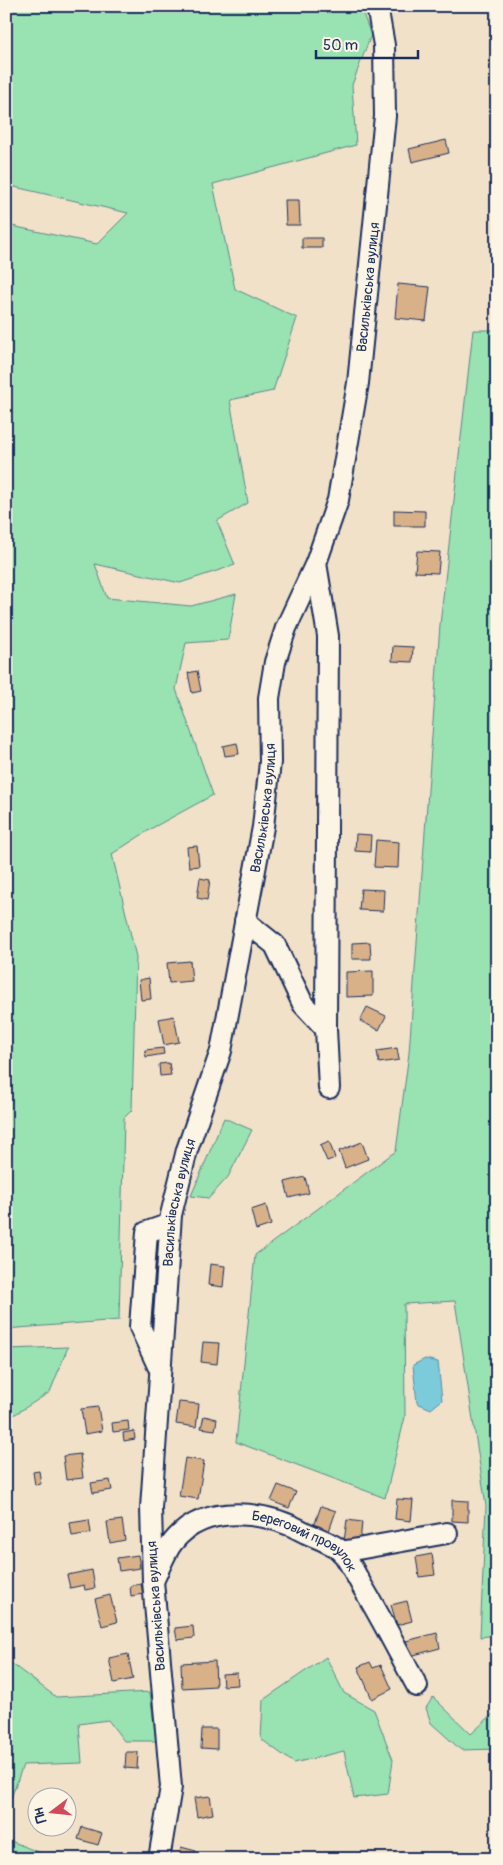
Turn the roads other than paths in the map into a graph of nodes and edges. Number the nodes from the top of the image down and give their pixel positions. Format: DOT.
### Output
graph roads {
  1 [pos="377,6"];
  2 [pos="316,563"];
  3 [pos="245,921"];
  4 [pos="326,1029"];
  5 [pos="329,1088"];
  6 [pos="447,1534"];
  7 [pos="342,1552"];
  8 [pos="153,1581"];
  9 [pos="417,1686"];
  10 [pos="159,1859"];
  1 -- 2 [label="street, Васильківська вулиця"];
  2 -- 3 [label="street, Васильківська вулиця"];
  2 -- 4 [label="street, Васильківська вулиця"];
  3 -- 4 [label="street"];
  3 -- 8 [label="street, Васильківська вулиця"];
  4 -- 5 [label="street, Васильківська вулиця"];
  6 -- 7 [label="street"];
  7 -- 8 [label="street, Береговий провулок"];
  7 -- 9 [label="street, Береговий провулок"];
  8 -- 10 [label="street, Васильківська вулиця"];
}
